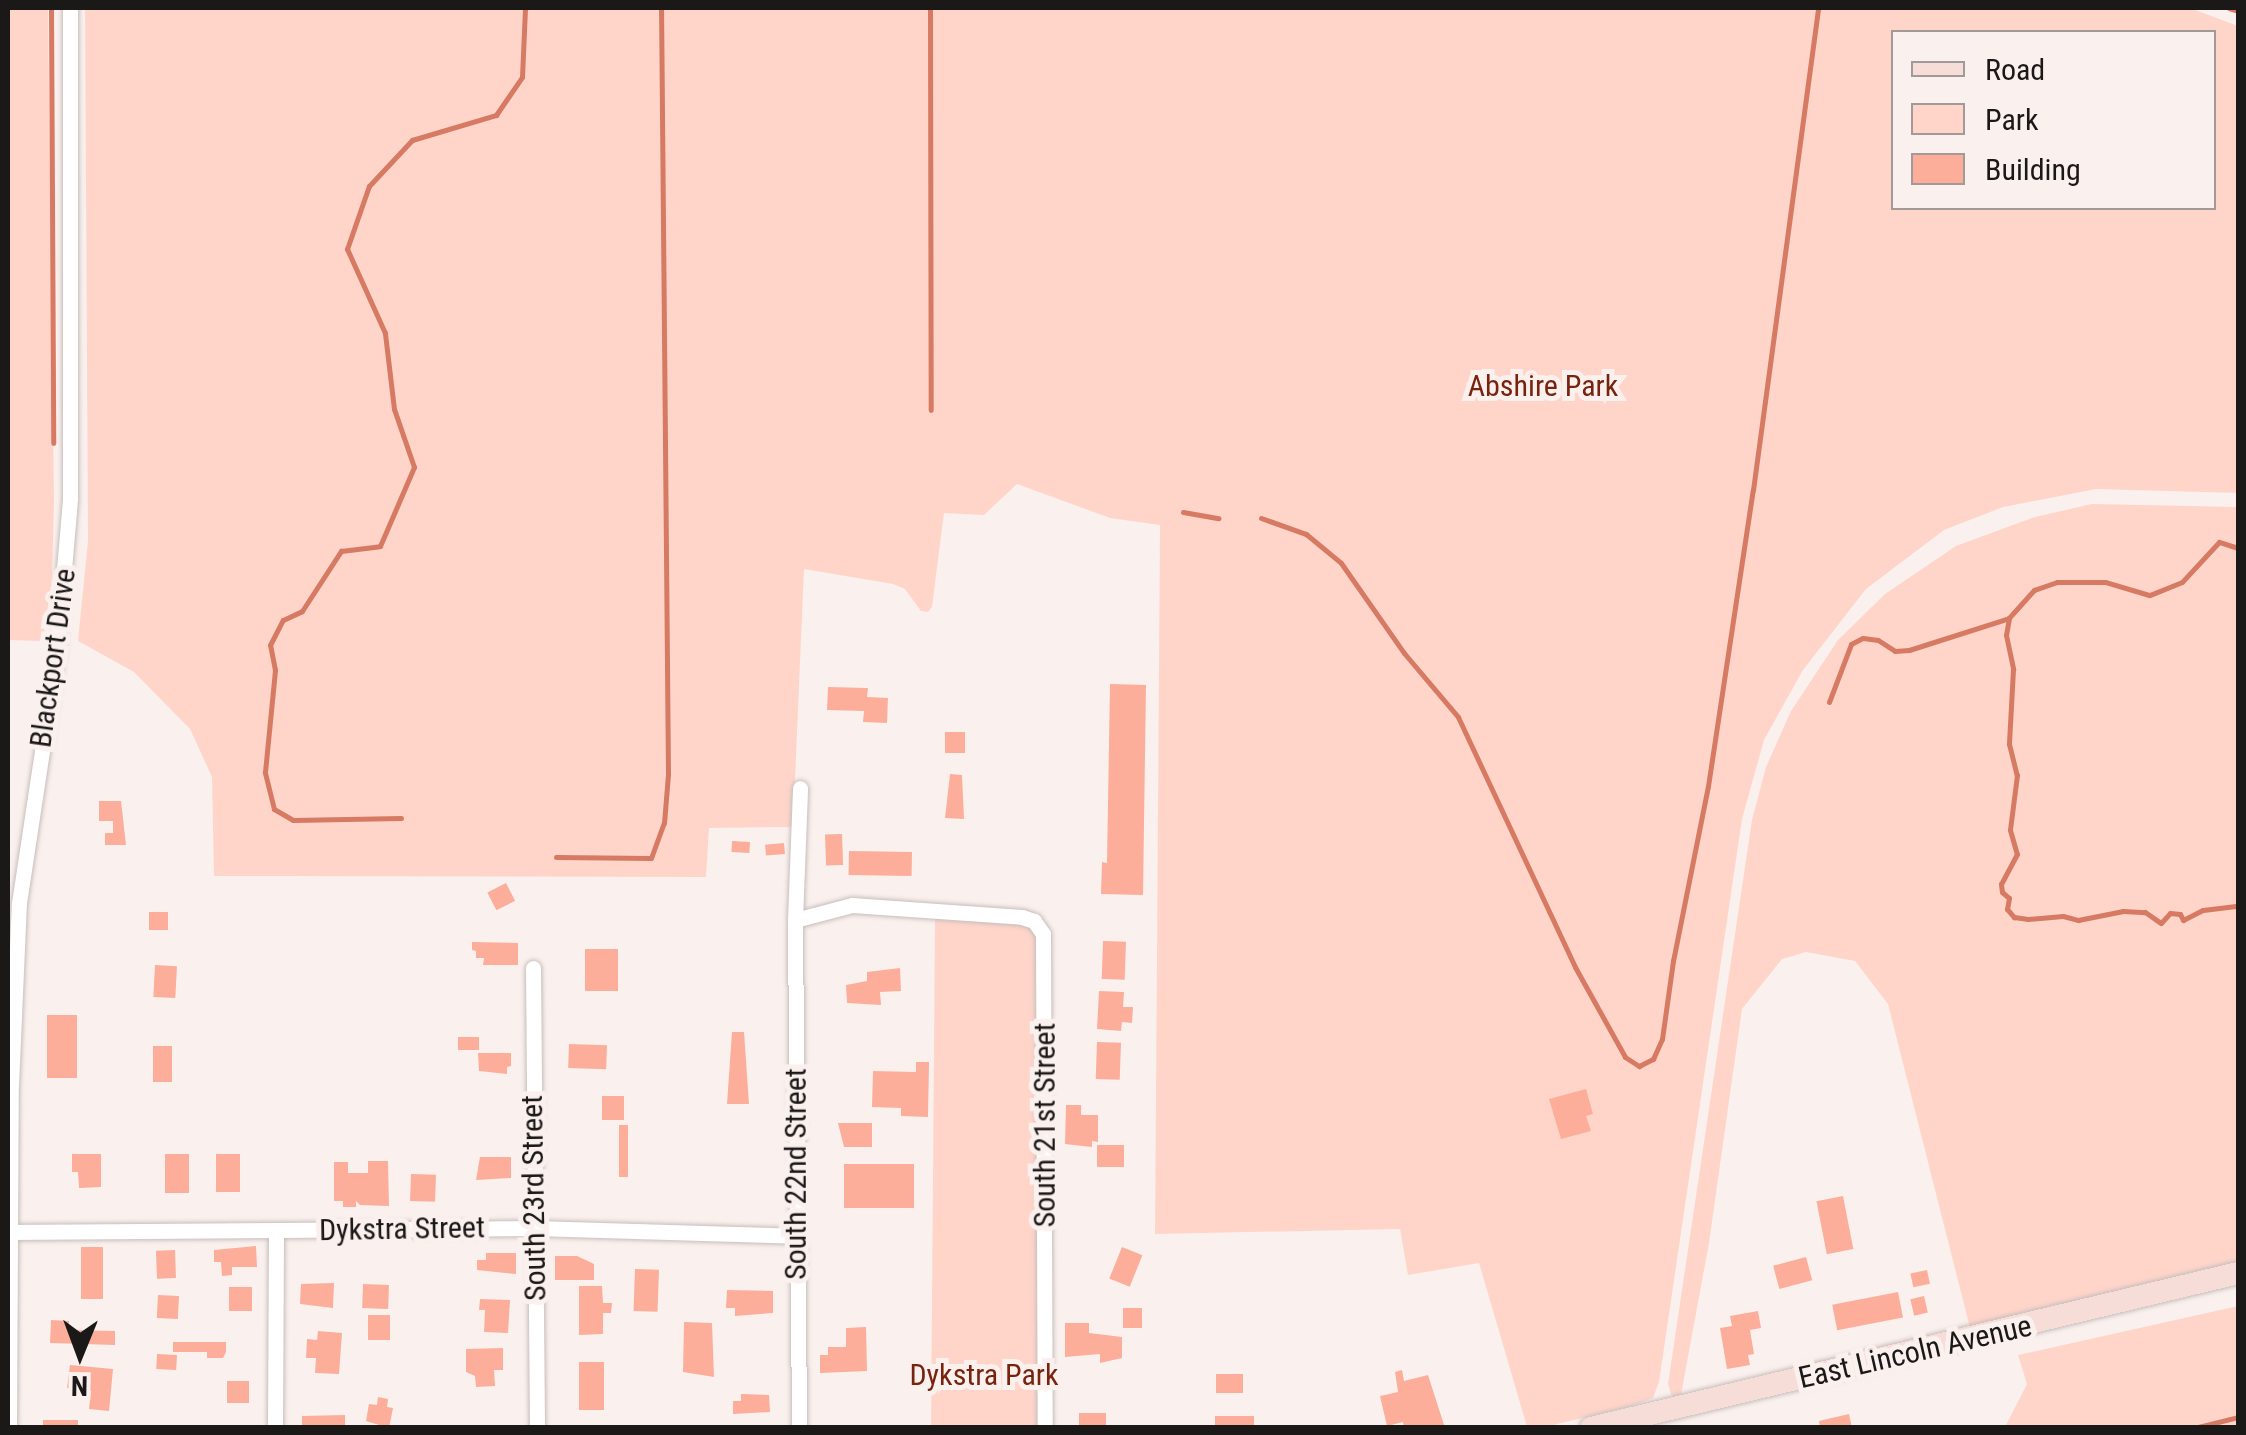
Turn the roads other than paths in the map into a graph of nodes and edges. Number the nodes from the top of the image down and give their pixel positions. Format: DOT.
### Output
graph roads {
  1 [pos="70,8"];
  2 [pos="800,788"];
  3 [pos="795,920"];
  4 [pos="533,968"];
  5 [pos="534,1228"];
  6 [pos="276,1230"];
  7 [pos="9,1233"];
  8 [pos="796,1236"];
  9 [pos="2238,1273"];
  10 [pos="8,1428"];
  11 [pos="275,1428"];
  12 [pos="537,1428"];
  13 [pos="798,1428"];
  14 [pos="1044,1428"];
  15 [pos="1591,1428"];
  1 -- 7 [label="street, Blackport Drive"];
  2 -- 3 [label="street, South 22nd Street"];
  3 -- 8 [label="street, South 22nd Street"];
  3 -- 14 [label="street, South 21st Street"];
  4 -- 5 [label="street, South 23rd Street"];
  5 -- 6 [label="street, Dykstra Street"];
  5 -- 8 [label="street, Dykstra Street"];
  5 -- 12 [label="street, South 23rd Street"];
  6 -- 7 [label="street, Dykstra Street"];
  6 -- 11 [label="street"];
  7 -- 10 [label="street, Blackport Drive"];
  8 -- 13 [label="street, South 22nd Street"];
  9 -- 15 [label="main road, East Lincoln Avenue"];
}
